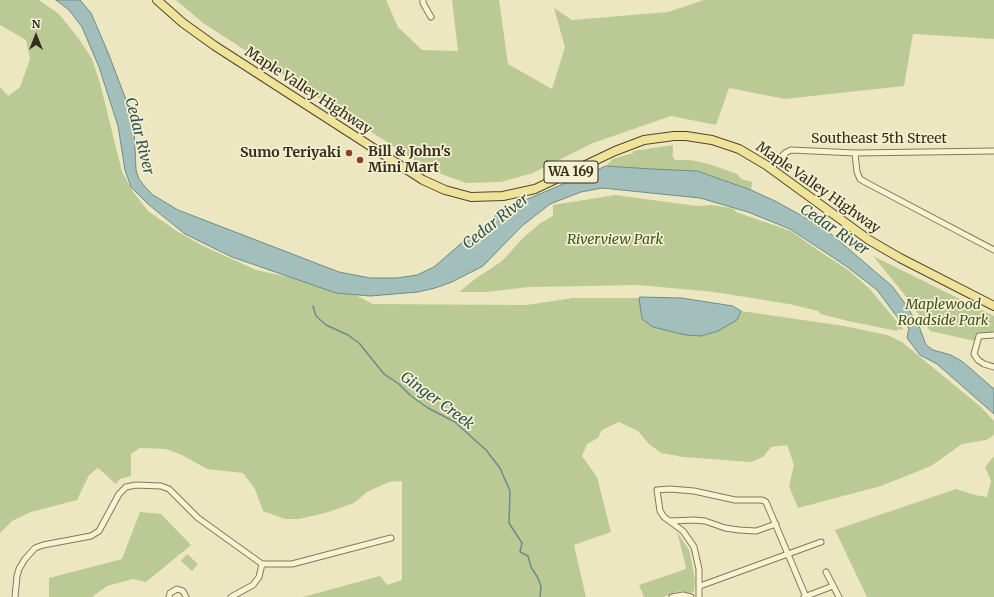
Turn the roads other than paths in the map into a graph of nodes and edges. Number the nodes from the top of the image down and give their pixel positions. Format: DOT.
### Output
graph roads {
  1 [pos="156,0"];
  2 [pos="423,0"];
  3 [pos="431,17"];
  4 [pos="994,151"];
  5 [pos="855,153"];
  6 [pos="771,168"];
  7 [pos="994,250"];
  8 [pos="994,306"];
  9 [pos="994,335"];
  10 [pos="994,367"];
  11 [pos="670,521"];
  12 [pos="776,524"];
  13 [pos="391,538"];
  14 [pos="821,542"];
  15 [pos="788,554"];
  16 [pos="262,564"];
  17 [pos="826,572"];
  18 [pos="700,586"];
  19 [pos="833,586"];
  20 [pos="15,597"];
  21 [pos="169,597"];
  22 [pos="186,597"];
  23 [pos="231,597"];
  24 [pos="672,597"];
  25 [pos="691,597"];
  26 [pos="699,597"];
  27 [pos="805,597"];
  28 [pos="839,597"];
  1 -- 6 [label="main road, Maple Valley Highway / WA 169"];
  2 -- 3 [label="street"];
  4 -- 5 [label="street, Southeast 5th Street"];
  5 -- 6 [label="street, Southeast 5th Street"];
  5 -- 7 [label="street"];
  6 -- 8 [label="main road, Maple Valley Highway / WA 169"];
  9 -- 10 [label="street"];
  11 -- 12 [label="street"];
  11 -- 12 [label="street"];
  11 -- 18 [label="street"];
  12 -- 15 [label="street"];
  13 -- 16 [label="street"];
  14 -- 15 [label="street"];
  15 -- 18 [label="street"];
  15 -- 27 [label="street"];
  16 -- 20 [label="street"];
  16 -- 23 [label="street"];
  17 -- 19 [label="street"];
  18 -- 26 [label="street"];
  19 -- 27 [label="street"];
  19 -- 28 [label="street"];
  21 -- 22 [label="street"];
  24 -- 25 [label="street"];
}
